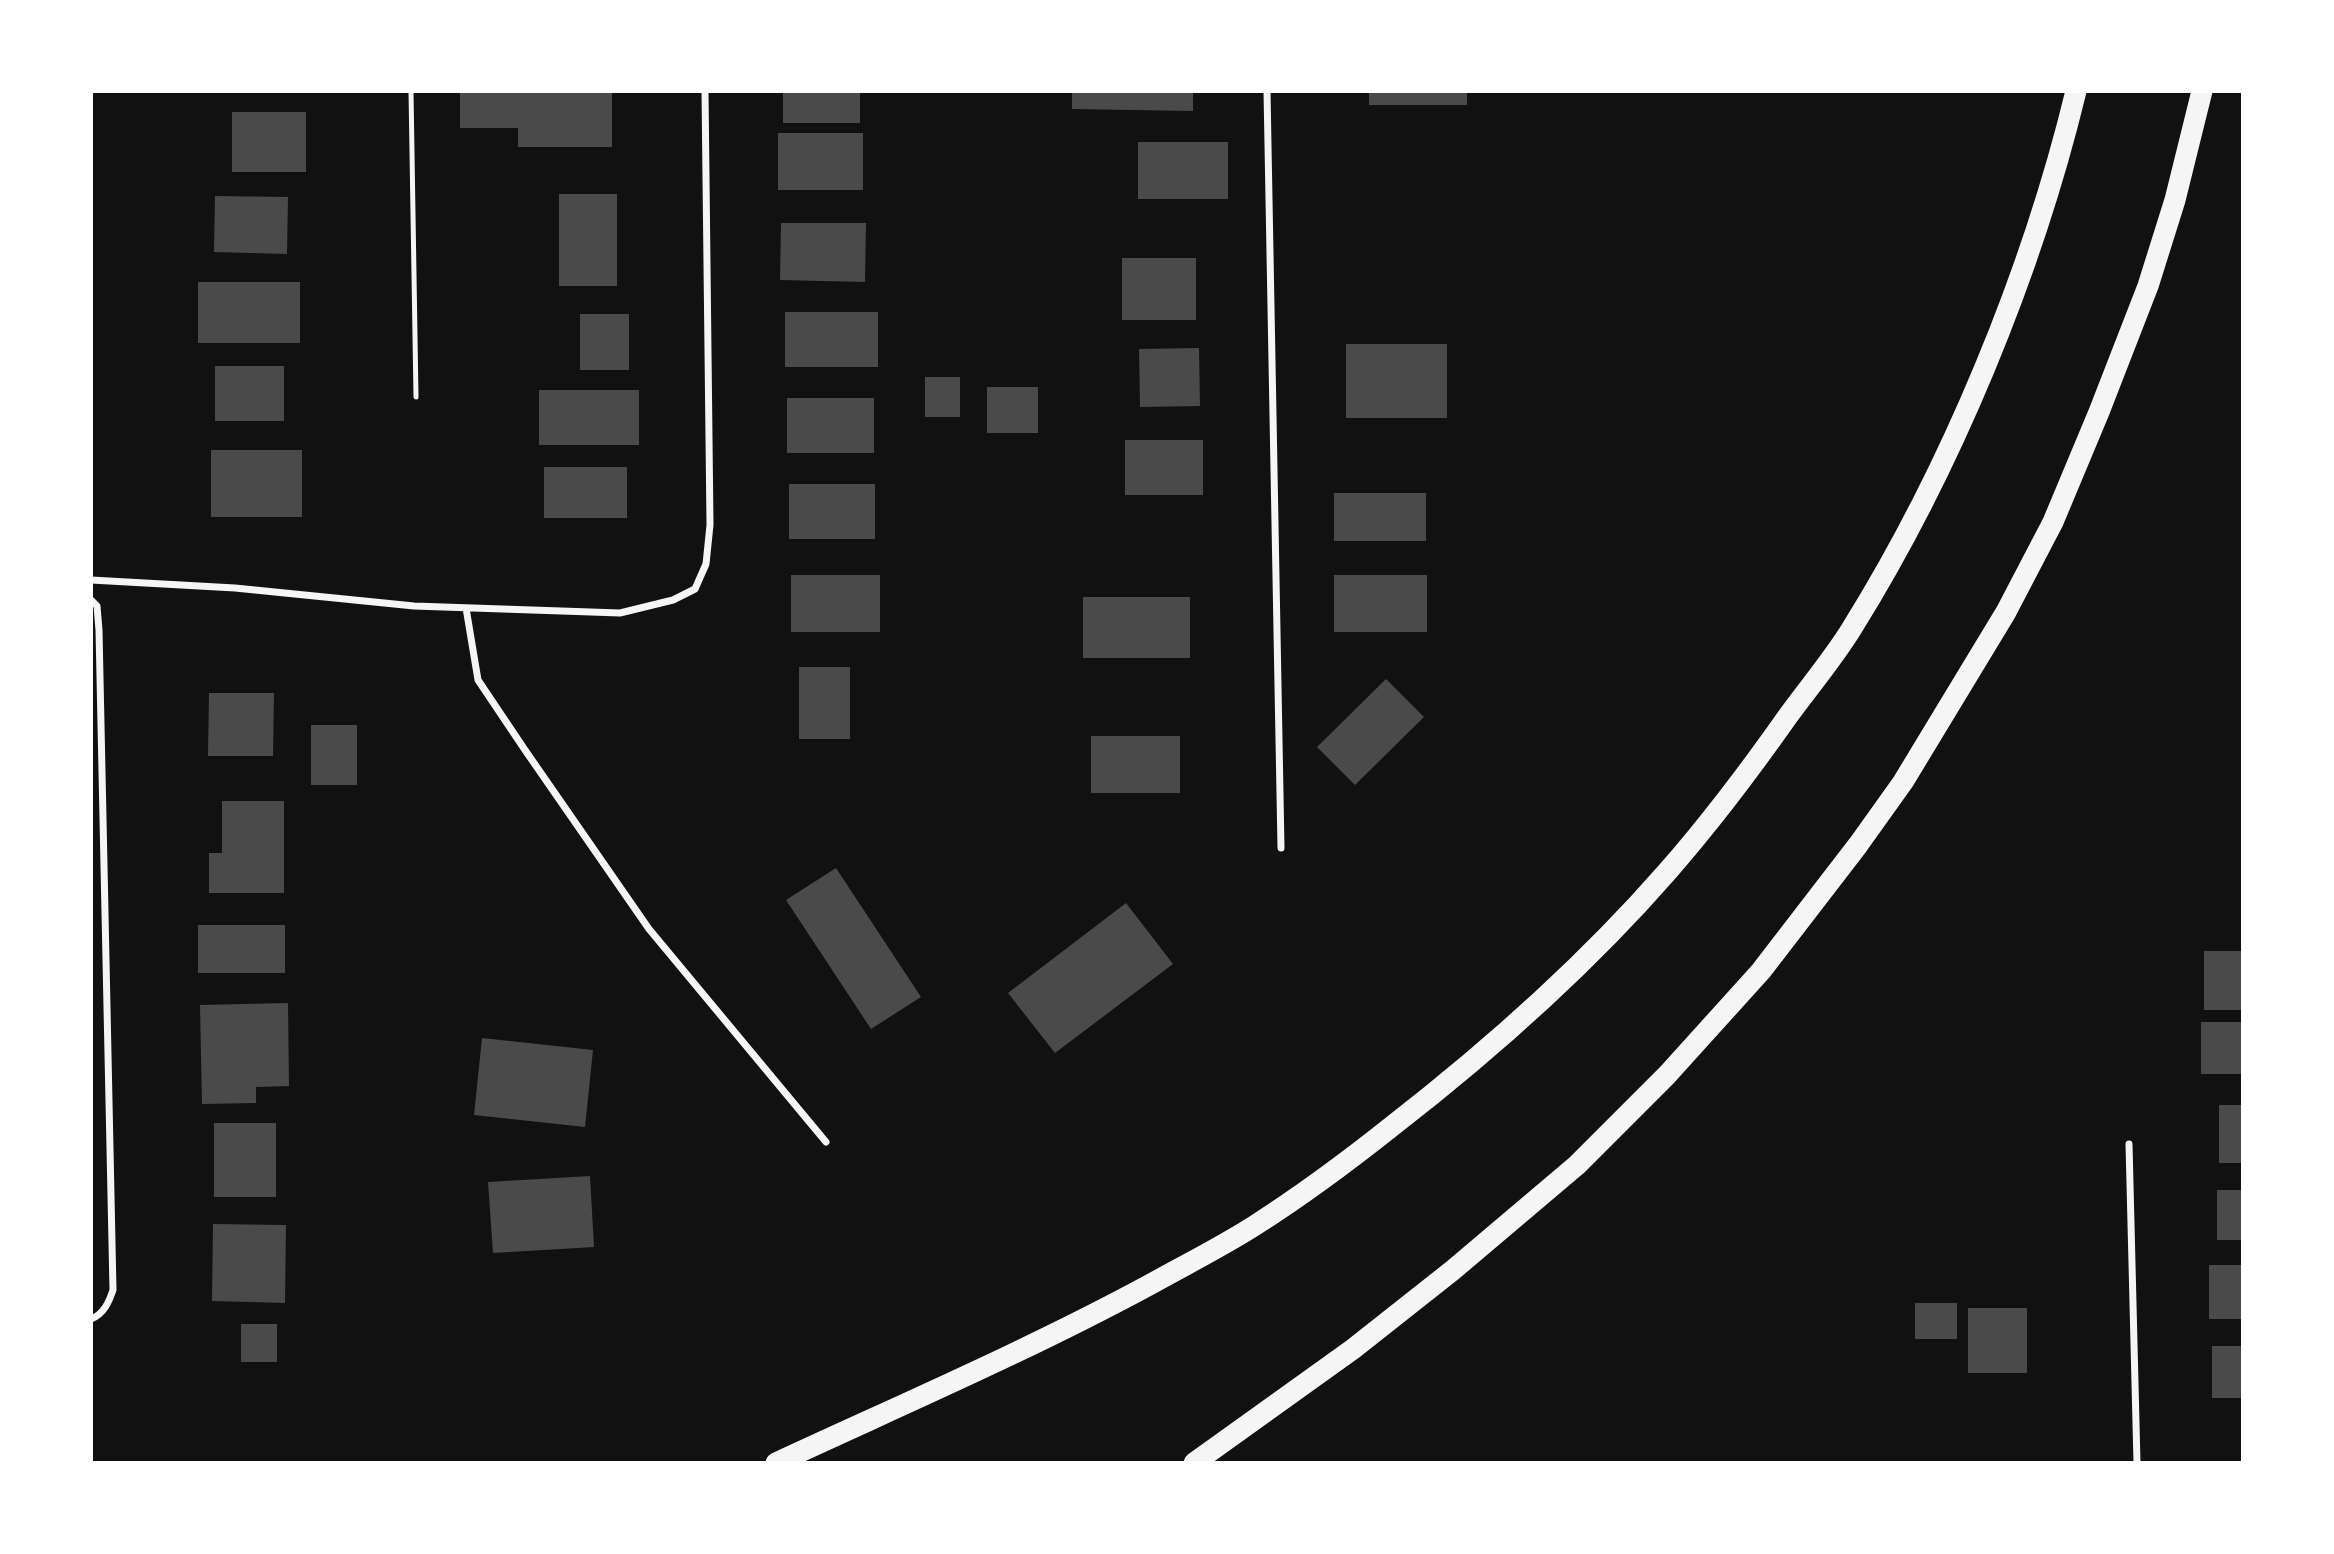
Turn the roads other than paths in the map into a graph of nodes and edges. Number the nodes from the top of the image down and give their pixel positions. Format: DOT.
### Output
graph roads {
  1 [pos="411,91"];
  2 [pos="705,91"];
  3 [pos="1267,91"];
  4 [pos="2076,91"];
  5 [pos="2202,91"];
  6 [pos="416,397"];
  7 [pos="91,580"];
  8 [pos="91,600"];
  9 [pos="466,608"];
  10 [pos="1281,848"];
  11 [pos="825,1143"];
  12 [pos="2129,1144"];
  13 [pos="91,1319"];
  14 [pos="776,1463"];
  15 [pos="1194,1463"];
  16 [pos="2137,1463"];
  1 -- 6 [label="lane"];
  2 -- 9 [label="street"];
  3 -- 10 [label="street"];
  4 -- 14 [label="highway"];
  5 -- 15 [label="highway"];
  7 -- 9 [label="street"];
  8 -- 13 [label="street"];
  9 -- 11 [label="street"];
  12 -- 16 [label="street"];
}
